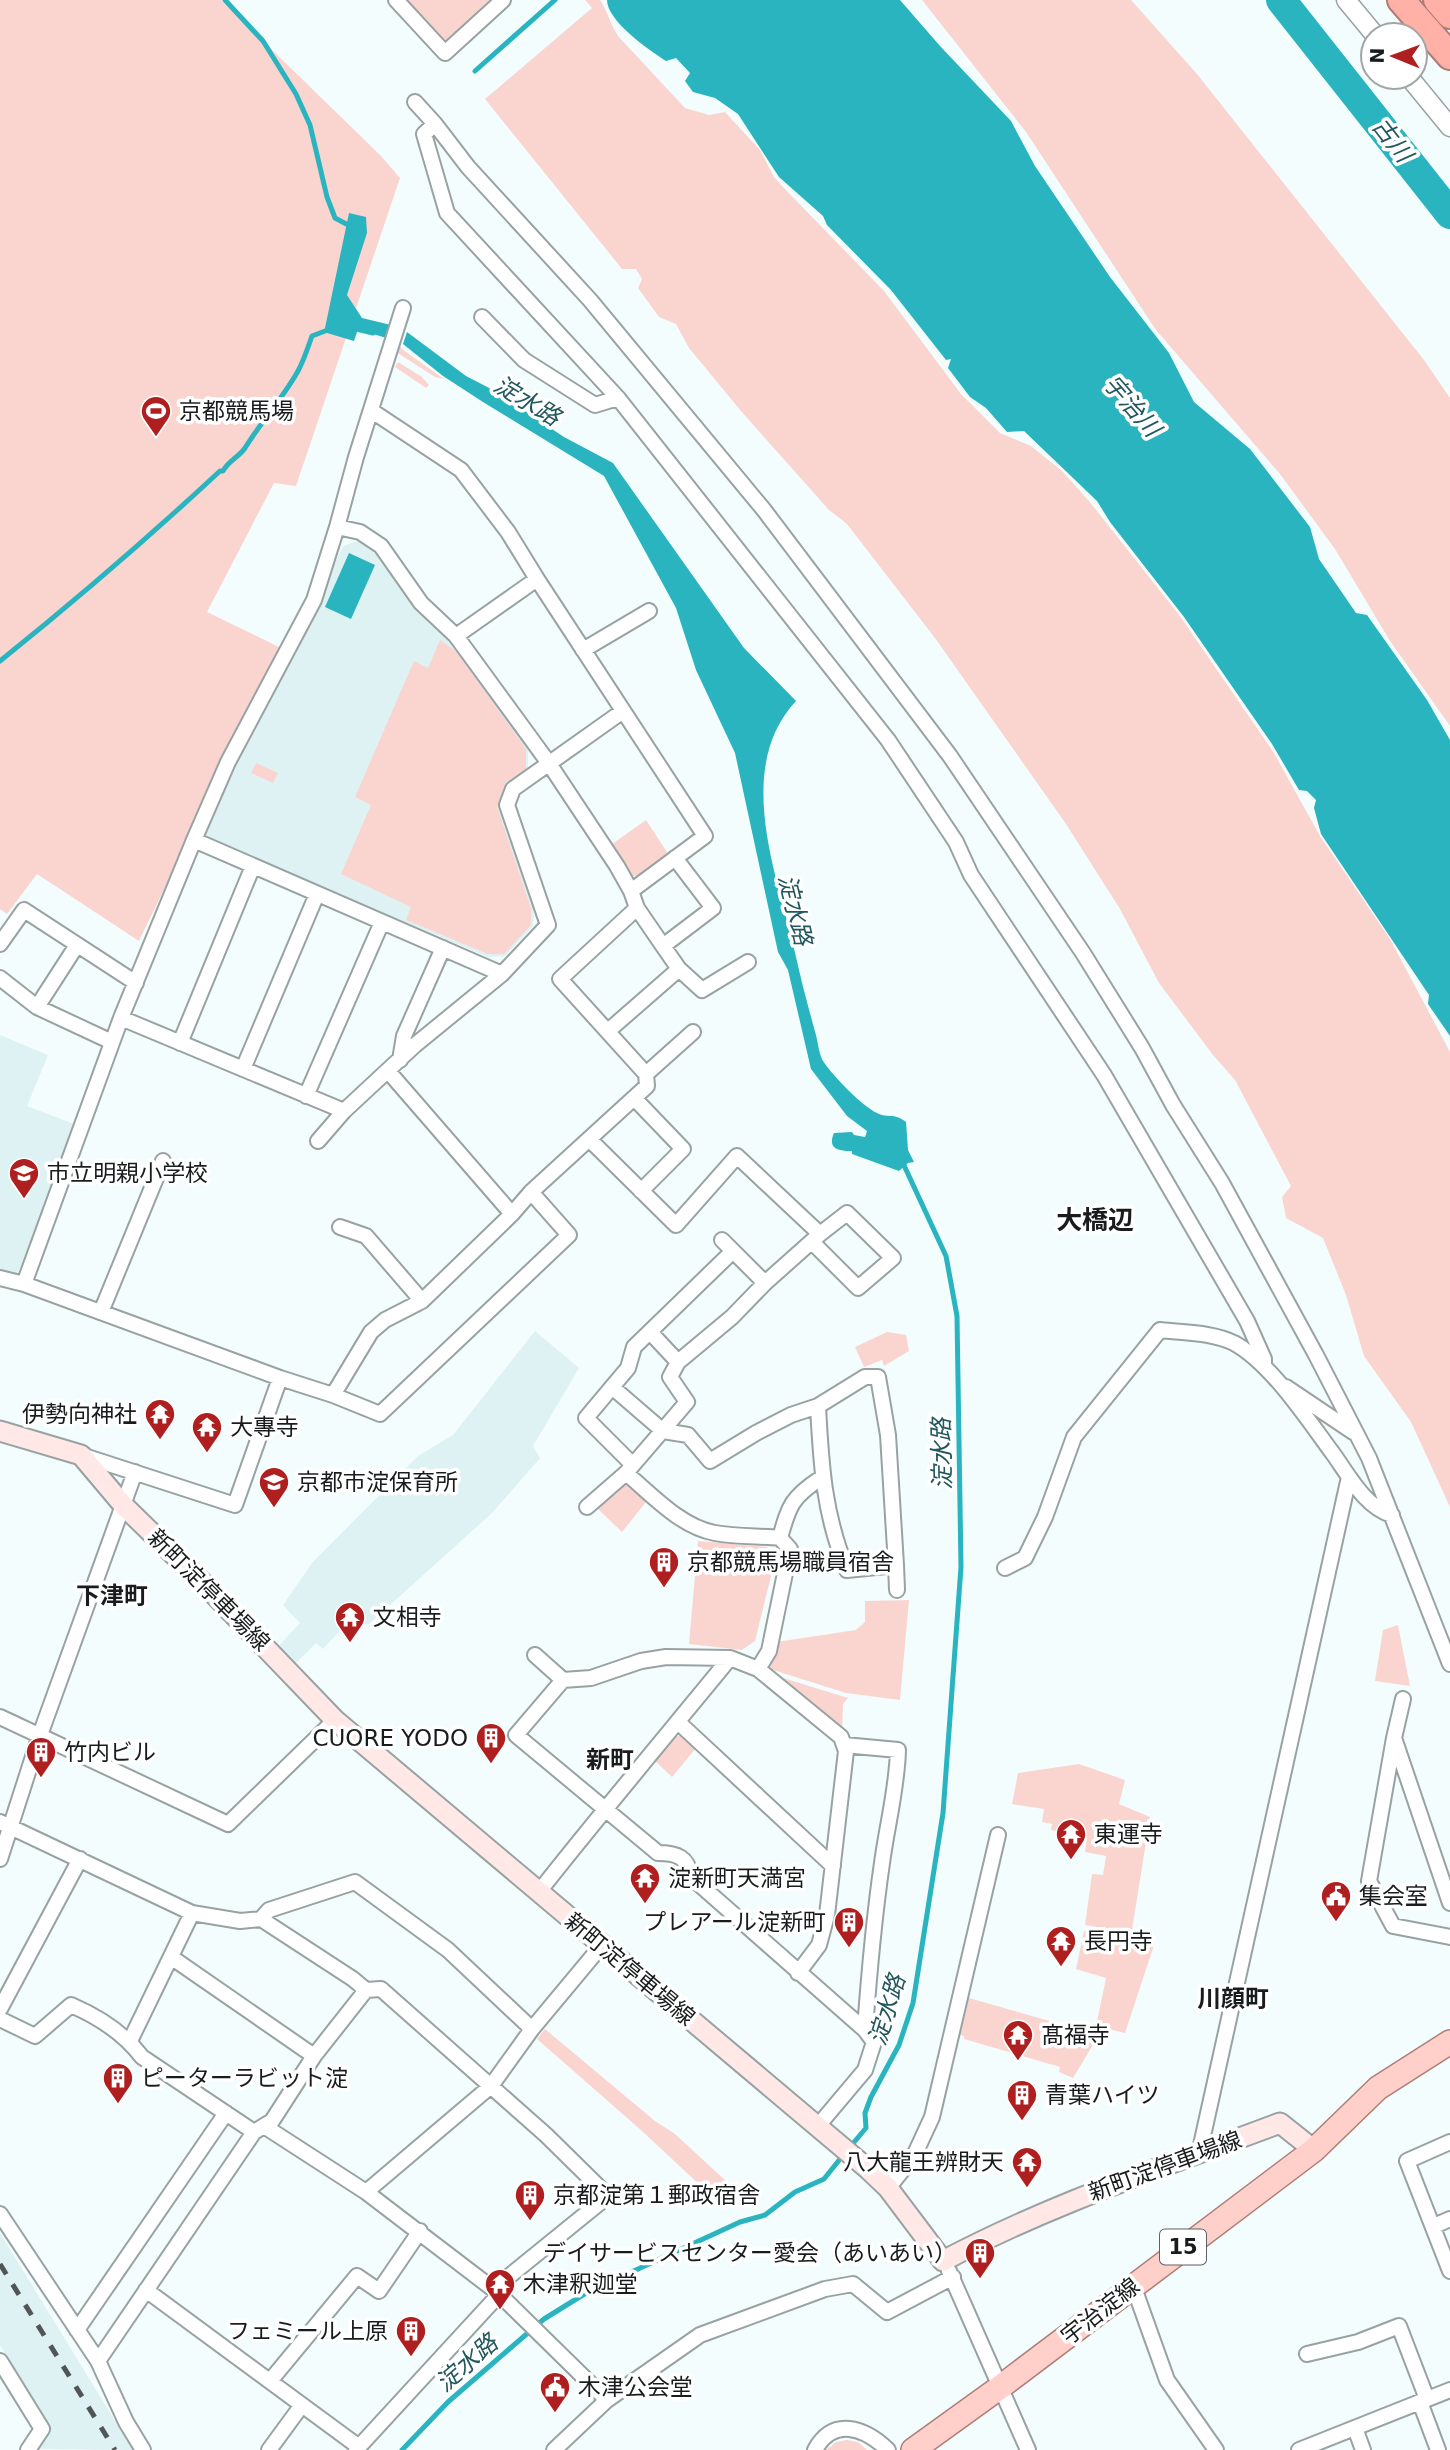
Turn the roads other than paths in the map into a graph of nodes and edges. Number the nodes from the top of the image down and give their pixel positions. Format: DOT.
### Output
graph roads {
  1 [pos="396,0"];
  2 [pos="503,0"];
  3 [pos="1346,0"];
  4 [pos="1401,0"];
  5 [pos="1437,0"];
  6 [pos="1450,15"];
  7 [pos="1363,21"];
  8 [pos="1450,56"];
  9 [pos="1420,91"];
  10 [pos="415,102"];
  11 [pos="435,124"];
  12 [pos="1450,127"];
  13 [pos="403,308"];
  14 [pos="482,317"];
  15 [pos="618,398"];
  16 [pos="372,411"];
  17 [pos="337,527"];
  18 [pos="537,579"];
  19 [pos="649,611"];
  20 [pos="456,636"];
  21 [pos="583,650"];
  22 [pos="623,711"];
  23 [pos="548,762"];
  24 [pos="194,841"];
  25 [pos="675,858"];
  26 [pos="253,866"];
  27 [pos="631,891"];
  28 [pos="317,894"];
  29 [pos="636,908"];
  30 [pos="382,922"];
  31 [pos="0,944"];
  32 [pos="77,945"];
  33 [pos="663,946"];
  34 [pos="443,948"];
  35 [pos="748,962"];
  36 [pos="679,969"];
  37 [pos="502,974"];
  38 [pos="0,978"];
  39 [pos="136,983"];
  40 [pos="37,1007"];
  41 [pos="121,1018"];
  42 [pos="608,1031"];
  43 [pos="693,1032"];
  44 [pos="113,1042"];
  45 [pos="180,1043"];
  46 [pos="400,1060"];
  47 [pos="243,1069"];
  48 [pos="388,1072"];
  49 [pos="646,1074"];
  50 [pos="306,1096"];
  51 [pos="634,1098"];
  52 [pos="344,1111"];
  53 [pos="590,1140"];
  54 [pos="318,1142"];
  55 [pos="163,1161"];
  56 [pos="641,1191"];
  57 [pos="531,1192"];
  58 [pos="512,1214"];
  59 [pos="340,1227"];
  60 [pos="816,1238"];
  61 [pos="722,1240"];
  62 [pos="733,1251"];
  63 [pos="0,1278"];
  64 [pos="765,1283"];
  65 [pos="24,1284"];
  66 [pos="422,1300"];
  67 [pos="101,1312"];
  68 [pos="650,1332"];
  69 [pos="678,1362"];
  70 [pos="1264,1366"];
  71 [pos="280,1378"];
  72 [pos="1275,1380"];
  73 [pos="612,1387"];
  74 [pos="333,1395"];
  75 [pos="818,1406"];
  76 [pos="0,1431"];
  77 [pos="663,1431"];
  78 [pos="1354,1433"];
  79 [pos="81,1455"];
  80 [pos="630,1469"];
  81 [pos="135,1472"];
  82 [pos="821,1478"];
  83 [pos="1349,1478"];
  84 [pos="124,1506"];
  85 [pos="587,1507"];
  86 [pos="1392,1515"];
  87 [pos="780,1538"];
  88 [pos="896,1564"];
  89 [pos="1005,1569"];
  90 [pos="897,1590"];
  91 [pos="535,1655"];
  92 [pos="730,1658"];
  93 [pos="1450,1664"];
  94 [pos="758,1669"];
  95 [pos="563,1680"];
  96 [pos="1403,1699"];
  97 [pos="0,1717"];
  98 [pos="335,1720"];
  99 [pos="678,1722"];
  100 [pos="40,1735"];
  101 [pos="1394,1738"];
  102 [pos="844,1745"];
  103 [pos="604,1810"];
  104 [pos="5,1824"];
  105 [pos="998,1835"];
  106 [pos="0,1859"];
  107 [pos="80,1859"];
  108 [pos="833,1867"];
  109 [pos="538,1893"];
  110 [pos="1450,1903"];
  111 [pos="191,1913"];
  112 [pos="261,1919"];
  113 [pos="1450,1937"];
  114 [pos="602,1945"];
  115 [pos="171,1957"];
  116 [pos="797,1973"];
  117 [pos="366,1990"];
  118 [pos="0,2008"];
  119 [pos="0,2019"];
  120 [pos="532,2029"];
  121 [pos="865,2030"];
  122 [pos="130,2041"];
  123 [pos="1450,2042"];
  124 [pos="314,2056"];
  125 [pos="1450,2057"];
  126 [pos="1403,2072"];
  127 [pos="491,2086"];
  128 [pos="226,2113"];
  129 [pos="259,2129"];
  130 [pos="821,2130"];
  131 [pos="1450,2142"];
  132 [pos="1314,2150"];
  133 [pos="1199,2154"];
  134 [pos="888,2188"];
  135 [pos="366,2192"];
  136 [pos="0,2214"];
  137 [pos="1450,2219"];
  138 [pos="1434,2226"];
  139 [pos="420,2231"];
  140 [pos="948,2269"];
  141 [pos="1450,2271"];
  142 [pos="1133,2285"];
  143 [pos="146,2290"];
  144 [pos="497,2292"];
  145 [pos="77,2330"];
  146 [pos="1307,2354"];
  147 [pos="98,2361"];
  148 [pos="1,2368"];
  149 [pos="270,2381"];
  150 [pos="999,2388"];
  151 [pos="1450,2390"];
  152 [pos="607,2400"];
  153 [pos="1424,2401"];
  154 [pos="302,2405"];
  155 [pos="1355,2428"];
  156 [pos="357,2449"];
  157 [pos="28,2450"];
  158 [pos="144,2450"];
  159 [pos="269,2450"];
  160 [pos="554,2450"];
  161 [pos="815,2450"];
  162 [pos="888,2450"];
  163 [pos="913,2450"];
  164 [pos="1028,2450"];
  165 [pos="1216,2450"];
  166 [pos="1299,2450"];
  167 [pos="1363,2450"];
  168 [pos="1438,2450"];
  1 -- 2 [label="street"];
  3 -- 7 [label="street"];
  4 -- 8 [label="highway"];
  5 -- 6 [label="highway"];
  9 -- 12 [label="street"];
  10 -- 11 [label="street"];
  11 -- 15 [label="street"];
  11 -- 78 [label="street"];
  13 -- 16 [label="street"];
  14 -- 15 [label="street"];
  15 -- 70 [label="street"];
  16 -- 17 [label="street"];
  16 -- 18 [label="street"];
  17 -- 20 [label="street"];
  17 -- 24 [label="street"];
  18 -- 20 [label="street"];
  18 -- 21 [label="street"];
  19 -- 21 [label="street"];
  20 -- 23 [label="street"];
  21 -- 22 [label="street"];
  22 -- 23 [label="street"];
  22 -- 25 [label="street"];
  23 -- 27 [label="street"];
  23 -- 37 [label="street"];
  24 -- 26 [label="street"];
  24 -- 39 [label="street"];
  25 -- 27 [label="street"];
  25 -- 33 [label="street"];
  26 -- 28 [label="street"];
  26 -- 45 [label="street"];
  27 -- 29 [label="street"];
  28 -- 30 [label="street"];
  28 -- 47 [label="street"];
  29 -- 33 [label="street"];
  29 -- 42 [label="street"];
  30 -- 34 [label="street"];
  30 -- 50 [label="street"];
  31 -- 32 [label="street"];
  32 -- 39 [label="street"];
  32 -- 40 [label="street"];
  33 -- 36 [label="street"];
  34 -- 37 [label="street"];
  34 -- 46 [label="street"];
  35 -- 36 [label="street"];
  36 -- 42 [label="street"];
  37 -- 46 [label="street"];
  38 -- 40 [label="street"];
  39 -- 41 [label="street"];
  40 -- 44 [label="street"];
  41 -- 44 [label="street"];
  41 -- 45 [label="street"];
  42 -- 49 [label="street"];
  43 -- 49 [label="street"];
  44 -- 65 [label="street"];
  45 -- 47 [label="street"];
  46 -- 48 [label="street"];
  47 -- 50 [label="street"];
  48 -- 52 [label="street"];
  48 -- 58 [label="street"];
  49 -- 51 [label="street"];
  50 -- 52 [label="street"];
  51 -- 53 [label="street"];
  51 -- 56 [label="street"];
  52 -- 54 [label="street"];
  53 -- 56 [label="street"];
  53 -- 57 [label="street"];
  55 -- 67 [label="street"];
  56 -- 60 [label="street"];
  57 -- 58 [label="street"];
  57 -- 74 [label="street"];
  58 -- 66 [label="street"];
  59 -- 66 [label="street"];
  60 -- 60 [label="street"];
  60 -- 64 [label="street"];
  61 -- 62 [label="street"];
  62 -- 64 [label="street"];
  62 -- 68 [label="street"];
  63 -- 65 [label="street"];
  64 -- 69 [label="street"];
  65 -- 67 [label="street"];
  66 -- 74 [label="street"];
  67 -- 71 [label="street"];
  68 -- 69 [label="street"];
  68 -- 73 [label="street"];
  69 -- 77 [label="street"];
  70 -- 72 [label="street"];
  70 -- 89 [label="street"];
  71 -- 74 [label="street"];
  71 -- 81 [label="street"];
  72 -- 78 [label="street"];
  72 -- 83 [label="street"];
  73 -- 77 [label="street"];
  73 -- 80 [label="street"];
  75 -- 77 [label="street"];
  75 -- 82 [label="street"];
  75 -- 88 [label="street"];
  76 -- 79 [label="main road"];
  77 -- 80 [label="street"];
  78 -- 86 [label="street"];
  79 -- 81 [label="street"];
  79 -- 84 [label="main road, 新町淀停車場線"];
  80 -- 85 [label="street"];
  80 -- 87 [label="street"];
  81 -- 84 [label="street"];
  82 -- 87 [label="street"];
  82 -- 88 [label="street"];
  83 -- 86 [label="street"];
  83 -- 133 [label="street"];
  84 -- 98 [label="main road, 新町淀停車場線"];
  84 -- 100 [label="street"];
  86 -- 93 [label="street"];
  87 -- 94 [label="street"];
  88 -- 90 [label="street"];
  91 -- 95 [label="street"];
  92 -- 94 [label="street"];
  92 -- 95 [label="street"];
  92 -- 99 [label="street"];
  94 -- 102 [label="street"];
  95 -- 103 [label="street"];
  96 -- 101 [label="street"];
  97 -- 100 [label="street"];
  98 -- 100 [label="street"];
  98 -- 109 [label="main road, 新町淀停車場線"];
  99 -- 103 [label="street"];
  99 -- 108 [label="street"];
  100 -- 104 [label="street"];
  101 -- 110 [label="street"];
  101 -- 113 [label="street"];
  102 -- 108 [label="street"];
  102 -- 121 [label="street"];
  103 -- 109 [label="street"];
  103 -- 116 [label="street"];
  104 -- 106 [label="street"];
  104 -- 107 [label="street"];
  105 -- 134 [label="street"];
  107 -- 111 [label="street"];
  107 -- 118 [label="street"];
  108 -- 116 [label="street"];
  109 -- 114 [label="main road, 新町淀停車場線"];
  111 -- 112 [label="street"];
  111 -- 115 [label="street"];
  112 -- 117 [label="street"];
  112 -- 120 [label="street"];
  114 -- 120 [label="street"];
  114 -- 130 [label="main road, 新町淀停車場線"];
  115 -- 122 [label="street"];
  115 -- 124 [label="street"];
  116 -- 121 [label="street"];
  117 -- 124 [label="street"];
  117 -- 127 [label="street"];
  119 -- 122 [label="street"];
  120 -- 127 [label="street"];
  121 -- 130 [label="street"];
  122 -- 128 [label="street"];
  123 -- 126 [label="main road, 宇治淀線 / 15"];
  124 -- 129 [label="street"];
  125 -- 126 [label="street"];
  126 -- 132 [label="main road, 宇治淀線 / 15"];
  127 -- 135 [label="street"];
  127 -- 144 [label="street"];
  128 -- 129 [label="street"];
  128 -- 145 [label="street"];
  129 -- 135 [label="street"];
  129 -- 143 [label="street"];
  130 -- 134 [label="main road, 新町淀停車場線"];
  131 -- 138 [label="street"];
  132 -- 133 [label="main road, 新町淀停車場線"];
  132 -- 142 [label="main road, 宇治淀線 / 15"];
  133 -- 140 [label="main road, 新町淀停車場線"];
  134 -- 140 [label="main road, 新町淀停車場線"];
  135 -- 139 [label="street"];
  136 -- 145 [label="street"];
  137 -- 138 [label="street"];
  138 -- 141 [label="street"];
  139 -- 144 [label="street"];
  139 -- 149 [label="street"];
  140 -- 150 [label="street"];
  140 -- 152 [label="street"];
  142 -- 150 [label="main road, 宇治淀線 / 15"];
  142 -- 165 [label="street"];
  143 -- 147 [label="street"];
  143 -- 149 [label="street"];
  144 -- 152 [label="street"];
  144 -- 156 [label="street"];
  145 -- 147 [label="street"];
  146 -- 153 [label="street"];
  147 -- 158 [label="street"];
  148 -- 157 [label="street"];
  149 -- 154 [label="street"];
  150 -- 163 [label="main road, 宇治淀線 / 15"];
  150 -- 164 [label="street"];
  151 -- 153 [label="street"];
  152 -- 160 [label="street"];
  153 -- 155 [label="street"];
  153 -- 168 [label="street"];
  154 -- 156 [label="street"];
  154 -- 159 [label="street"];
  155 -- 166 [label="street"];
  155 -- 167 [label="street"];
  161 -- 162 [label="street"];
}
